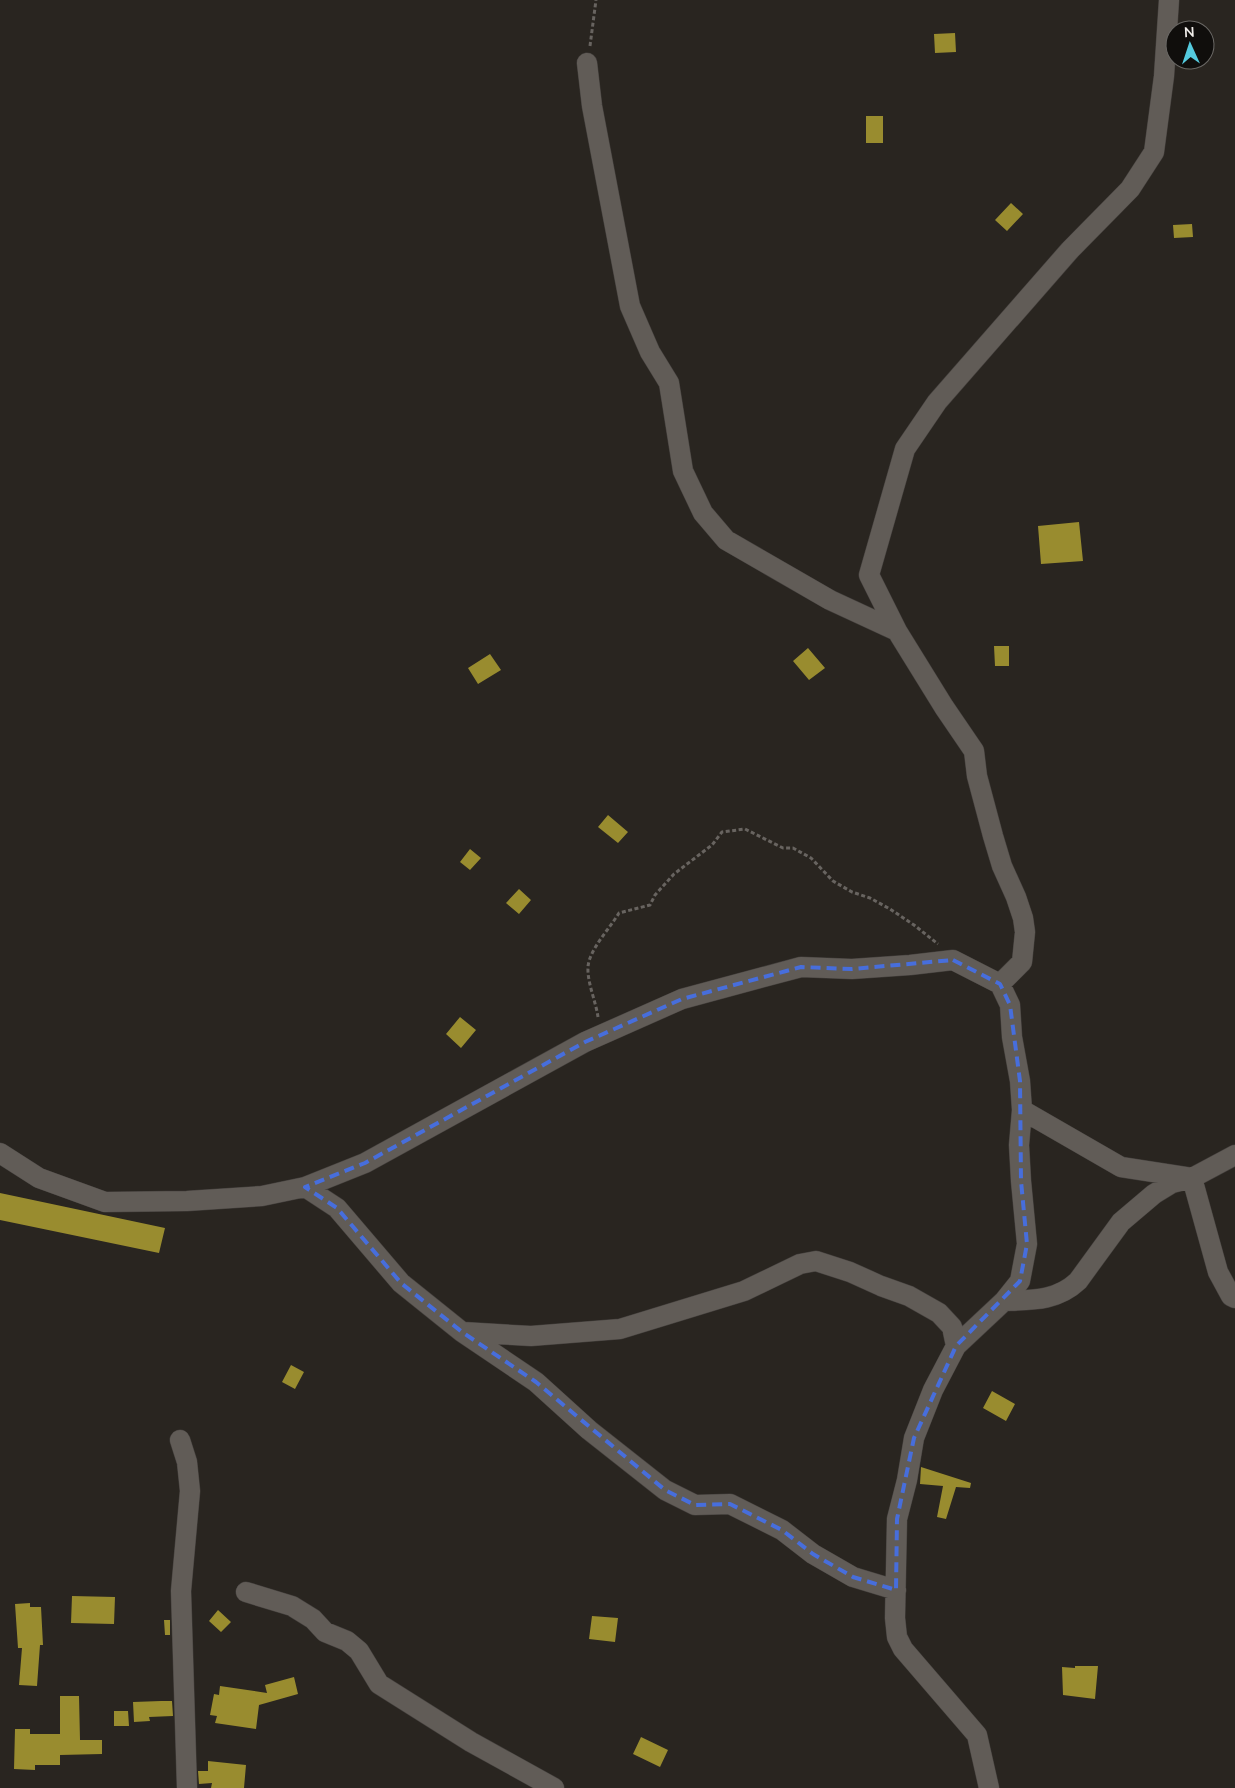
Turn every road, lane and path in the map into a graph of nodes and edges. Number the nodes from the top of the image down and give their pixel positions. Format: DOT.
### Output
graph roads {
  1 [pos="596,0"];
  2 [pos="1169,0"];
  3 [pos="587,63"];
  4 [pos="897,631"];
  5 [pos="953,960"];
  6 [pos="1000,984"];
  7 [pos="585,1042"];
  8 [pos="1022,1110"];
  9 [pos="0,1154"];
  10 [pos="1235,1155"];
  11 [pos="1192,1178"];
  12 [pos="305,1186"];
  13 [pos="1235,1298"];
  14 [pos="1004,1301"];
  15 [pos="462,1332"];
  16 [pos="956,1346"];
  17 [pos="180,1440"];
  18 [pos="896,1590"];
  19 [pos="246,1592"];
  20 [pos="187,1788"];
  21 [pos="554,1788"];
  22 [pos="989,1788"];
  1 -- 3 [label="path"];
  2 -- 4 [label="street"];
  3 -- 4 [label="street"];
  4 -- 6 [label="street"];
  5 -- 6 [label="street"];
  5 -- 7 [label="street"];
  5 -- 7 [label="path"];
  6 -- 8 [label="street"];
  7 -- 12 [label="street"];
  8 -- 11 [label="street"];
  8 -- 14 [label="street"];
  9 -- 12 [label="street"];
  10 -- 11 [label="street"];
  11 -- 13 [label="street"];
  11 -- 14 [label="street"];
  12 -- 15 [label="street"];
  14 -- 16 [label="street"];
  15 -- 16 [label="street"];
  15 -- 18 [label="street"];
  16 -- 18 [label="street"];
  17 -- 20 [label="street"];
  18 -- 22 [label="street"];
  19 -- 21 [label="street"];
}
